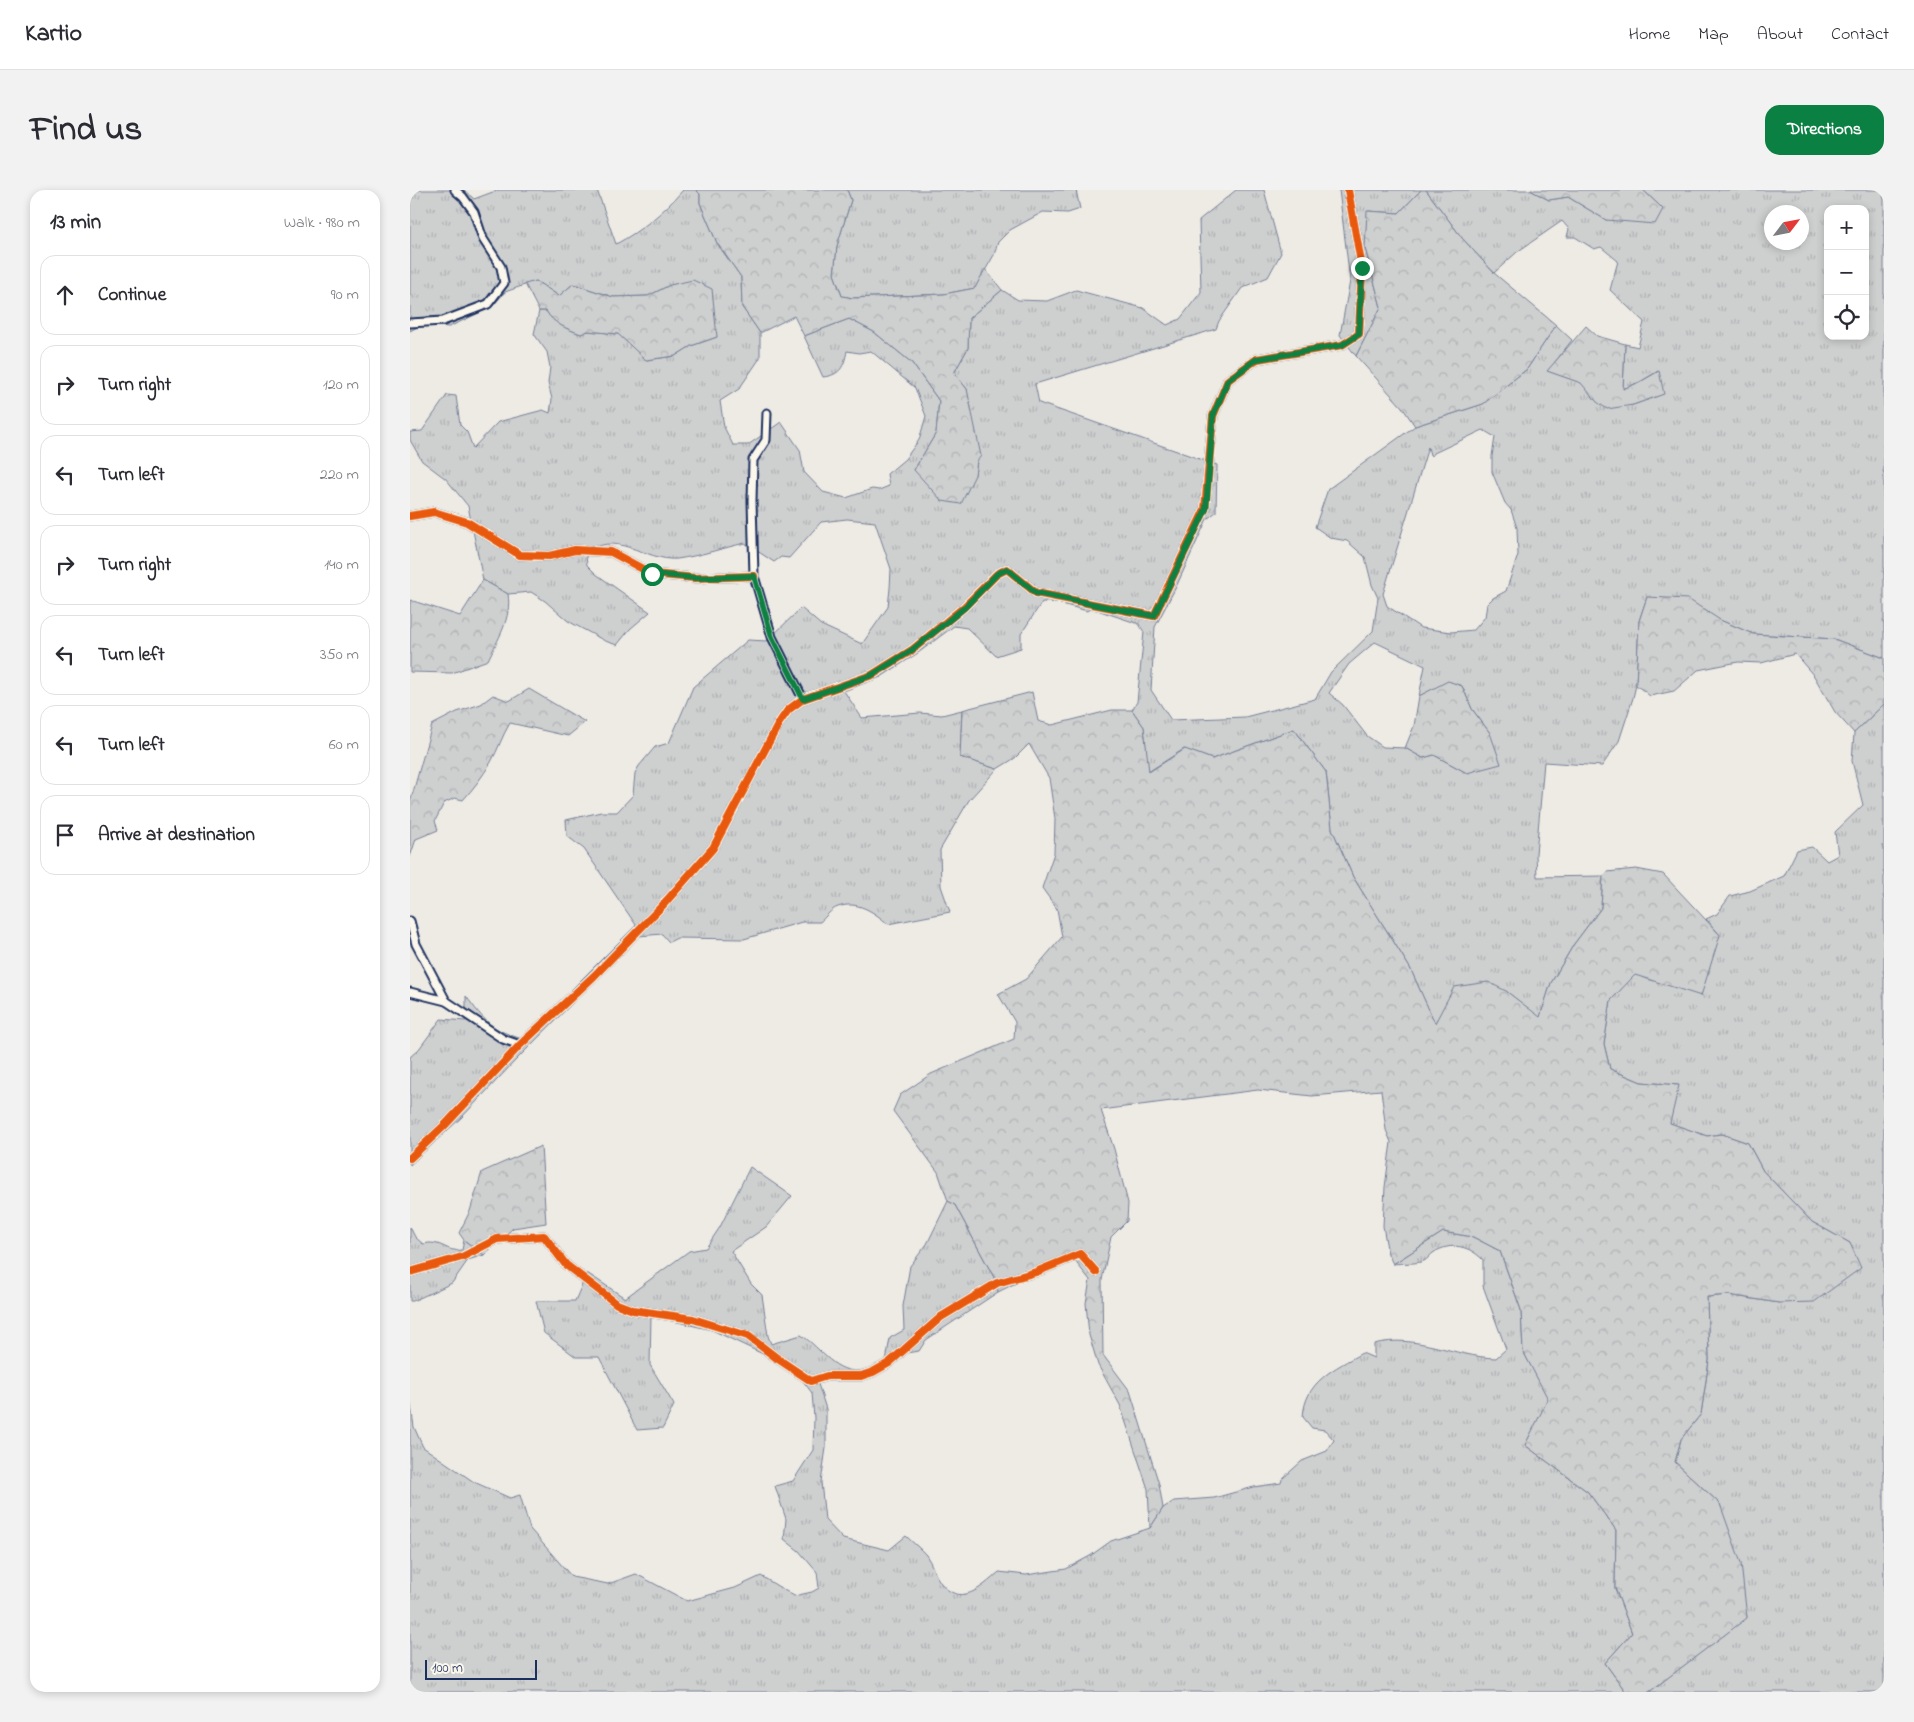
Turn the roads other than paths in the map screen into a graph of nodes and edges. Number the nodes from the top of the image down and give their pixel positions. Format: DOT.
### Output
graph roads {
  1 [pos="454,190"];
  2 [pos="1348,190"];
  3 [pos="410,323"];
  4 [pos="767,413"];
  5 [pos="410,516"];
  6 [pos="754,576"];
  7 [pos="803,699"];
  8 [pos="410,921"];
  9 [pos="410,992"];
  10 [pos="446,1001"];
  11 [pos="520,1045"];
  12 [pos="410,1158"];
  13 [pos="410,1272"];
  14 [pos="1096,1272"];
  1 -- 3 [label="street"];
  2 -- 7 [label="street"];
  4 -- 6 [label="street"];
  5 -- 6 [label="street"];
  6 -- 7 [label="street"];
  7 -- 11 [label="street"];
  8 -- 10 [label="street"];
  9 -- 10 [label="street"];
  10 -- 11 [label="street"];
  11 -- 12 [label="street"];
  13 -- 14 [label="street"];
}
